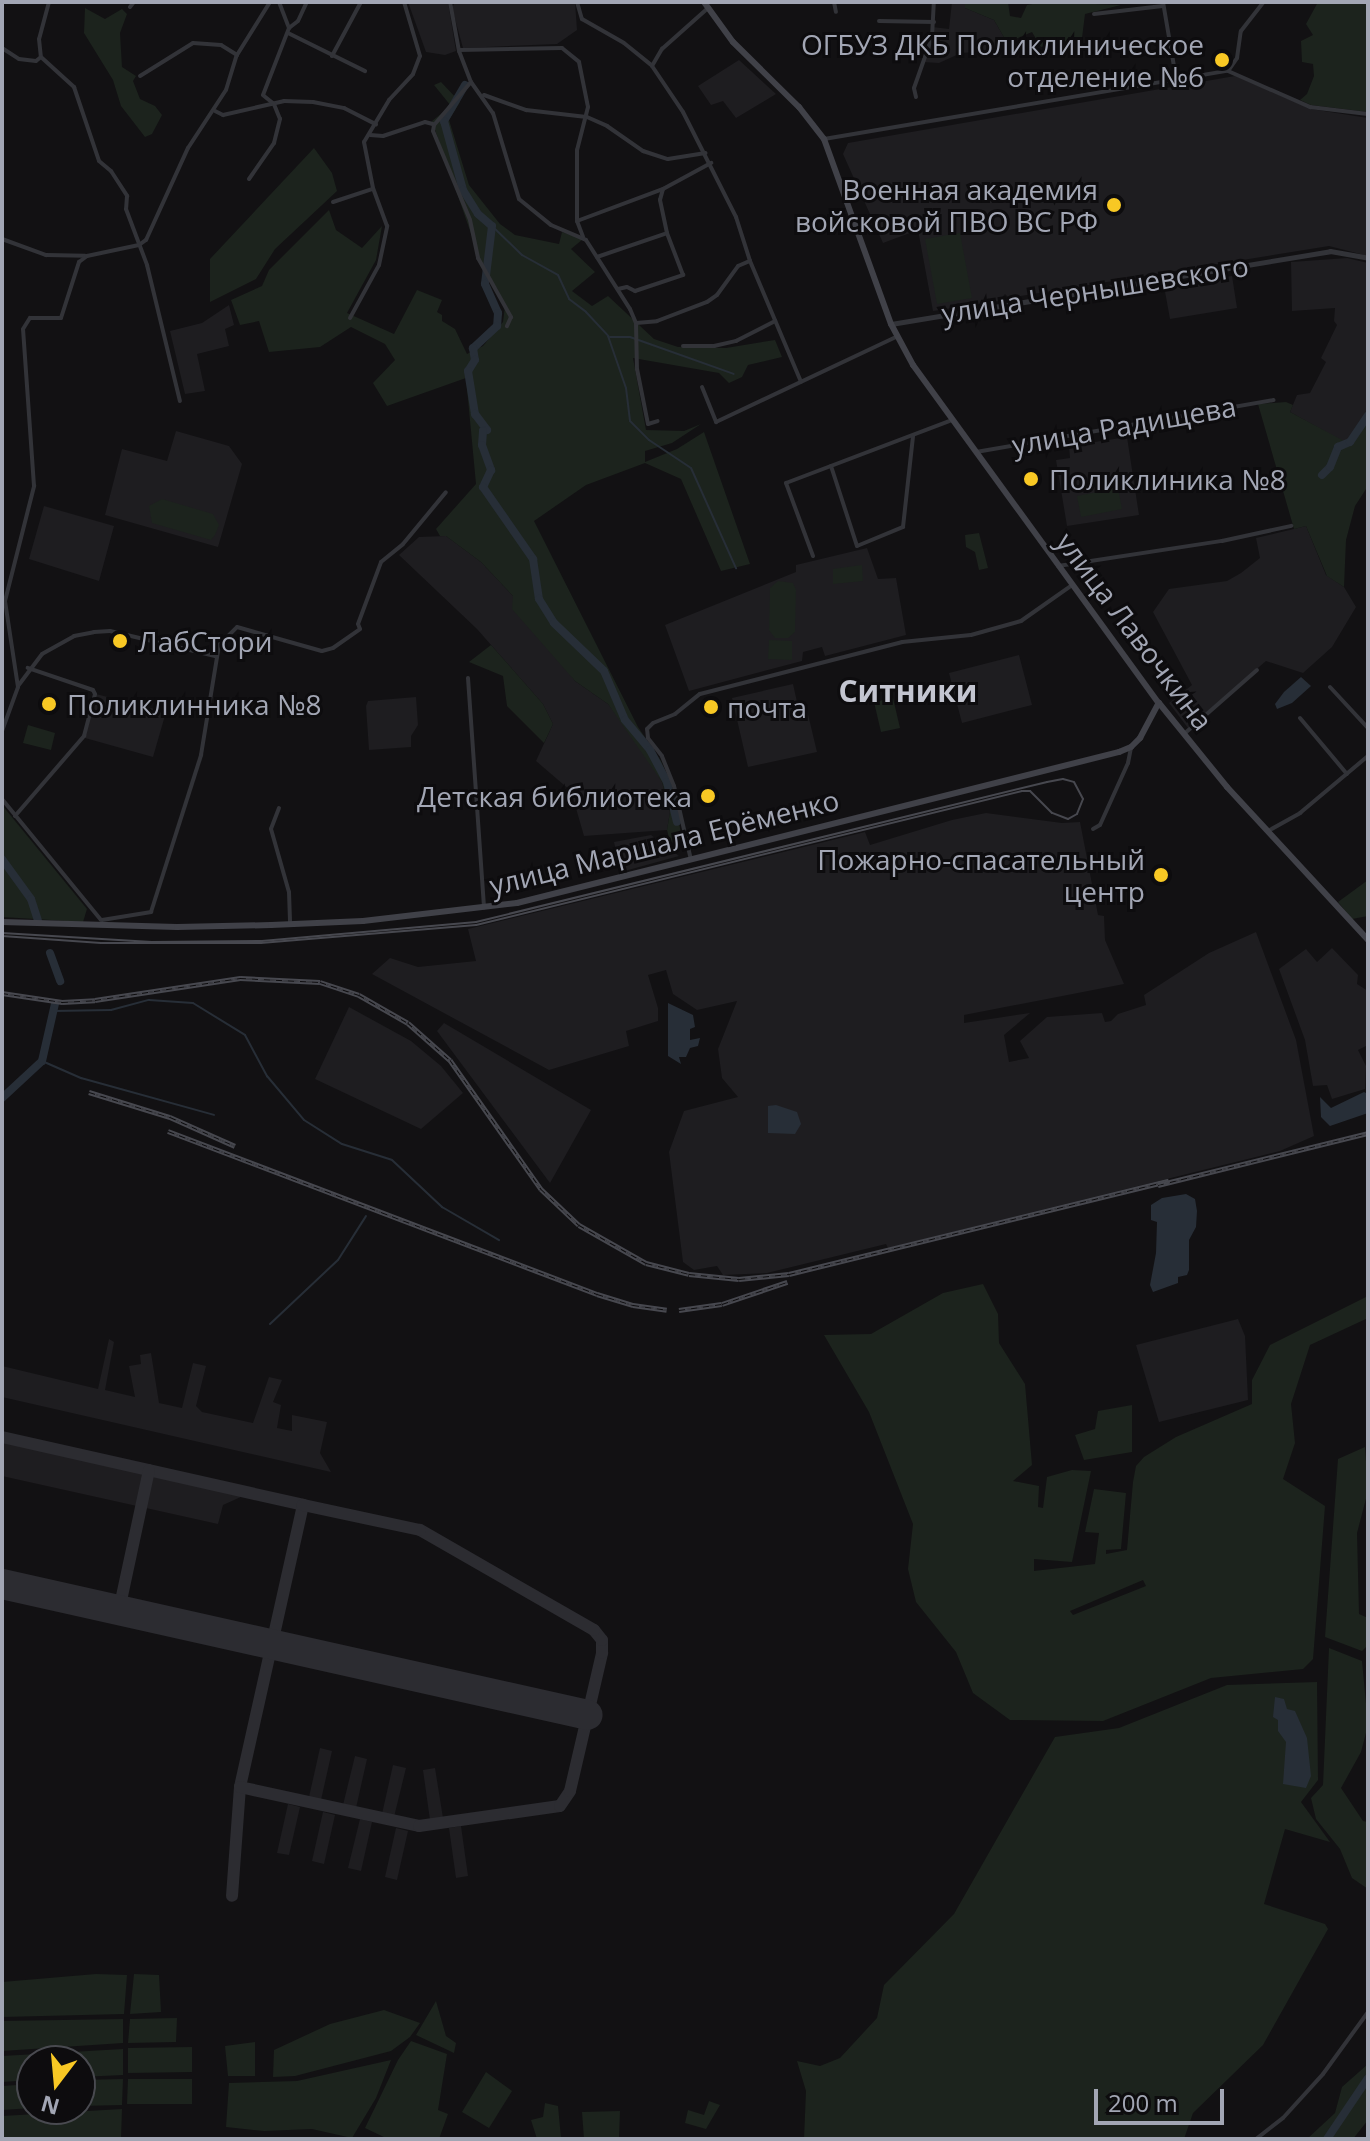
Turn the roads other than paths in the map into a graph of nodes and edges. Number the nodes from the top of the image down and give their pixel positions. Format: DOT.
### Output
graph roads {
  1 [pos="49,2"];
  2 [pos="270,2"];
  3 [pos="279,2"];
  4 [pos="307,2"];
  5 [pos="361,2"];
  6 [pos="404,2"];
  7 [pos="450,2"];
  8 [pos="577,2"];
  9 [pos="834,2"];
  10 [pos="934,2"];
  11 [pos="1144,2"];
  12 [pos="1264,2"];
  13 [pos="1163,4"];
  14 [pos="706,5"];
  15 [pos="1150,9"];
  16 [pos="836,12"];
  17 [pos="1094,14"];
  18 [pos="879,21"];
  19 [pos="934,22"];
  20 [pos="288,31"];
  21 [pos="3,51"];
  22 [pos="458,51"];
  23 [pos="237,55"];
  24 [pos="332,56"];
  25 [pos="41,57"];
  26 [pos="652,66"];
  27 [pos="365,71"];
  28 [pos="1228,71"];
  29 [pos="140,76"];
  30 [pos="1176,78"];
  31 [pos="471,82"];
  32 [pos="483,95"];
  33 [pos="916,97"];
  34 [pos="274,104"];
  35 [pos="215,111"];
  36 [pos="1368,114"];
  37 [pos="587,117"];
  38 [pos="376,124"];
  39 [pos="434,125"];
  40 [pos="370,135"];
  41 [pos="824,139"];
  42 [pos="706,153"];
  43 [pos="711,163"];
  44 [pos="249,179"];
  45 [pos="373,188"];
  46 [pos="663,189"];
  47 [pos="333,202"];
  48 [pos="577,221"];
  49 [pos="667,233"];
  50 [pos="2,239"];
  51 [pos="586,240"];
  52 [pos="139,245"];
  53 [pos="87,256"];
  54 [pos="597,257"];
  55 [pos="1368,258"];
  56 [pos="750,261"];
  57 [pos="617,289"];
  58 [pos="350,318"];
  59 [pos="775,321"];
  60 [pos="636,323"];
  61 [pos="891,324"];
  62 [pos="507,326"];
  63 [pos="896,337"];
  64 [pos="683,346"];
  65 [pos="801,382"];
  66 [pos="702,387"];
  67 [pos="1273,400"];
  68 [pos="180,401"];
  69 [pos="952,420"];
  70 [pos="658,421"];
  71 [pos="913,436"];
  72 [pos="976,452"];
  73 [pos="831,465"];
  74 [pos="446,492"];
  75 [pos="1291,526"];
  76 [pos="813,556"];
  77 [pos="1058,566"];
  78 [pos="1072,585"];
  79 [pos="1368,612"];
  80 [pos="1367,621"];
  81 [pos="215,656"];
  82 [pos="28,668"];
  83 [pos="1257,670"];
  84 [pos="468,678"];
  85 [pos="18,687"];
  86 [pos="1330,687"];
  87 [pos="1159,703"];
  88 [pos="1300,718"];
  89 [pos="1368,728"];
  90 [pos="2,731"];
  91 [pos="1184,734"];
  92 [pos="1131,747"];
  93 [pos="1368,757"];
  94 [pos="1347,774"];
  95 [pos="2,799"];
  96 [pos="279,808"];
  97 [pos="15,816"];
  98 [pos="1093,829"];
  99 [pos="1268,831"];
  100 [pos="691,860"];
  101 [pos="484,909"];
  102 [pos="2,922"];
  103 [pos="101,923"];
  104 [pos="290,924"];
  105 [pos="1368,940"];
  106 [pos="1368,2012"];
  107 [pos="1256,2139"];
  1 -- 25 [label="street"];
  2 -- 23 [label="street"];
  3 -- 20 [label="street"];
  4 -- 20 [label="street"];
  5 -- 24 [label="street"];
  6 -- 38 [label="street"];
  7 -- 22 [label="street"];
  8 -- 26 [label="street"];
  9 -- 16 [label="street"];
  10 -- 19 [label="street"];
  11 -- 15 [label="street"];
  12 -- 28 [label="street"];
  13 -- 15 [label="street"];
  13 -- 30 [label="street"];
  14 -- 26 [label="street"];
  14 -- 41 [label="main road, улица Лавочкина"];
  15 -- 17 [label="street"];
  18 -- 19 [label="street"];
  19 -- 33 [label="street"];
  20 -- 24 [label="street"];
  20 -- 34 [label="street"];
  21 -- 25 [label="street"];
  22 -- 31 [label="street"];
  22 -- 37 [label="street"];
  23 -- 29 [label="street"];
  23 -- 35 [label="street"];
  24 -- 27 [label="street"];
  25 -- 52 [label="street"];
  26 -- 42 [label="street"];
  28 -- 30 [label="street"];
  28 -- 36 [label="street"];
  30 -- 41 [label="street"];
  31 -- 32 [label="street"];
  31 -- 39 [label="street"];
  32 -- 37 [label="street"];
  32 -- 51 [label="street"];
  34 -- 35 [label="street"];
  34 -- 38 [label="street"];
  34 -- 44 [label="street"];
  35 -- 52 [label="street"];
  37 -- 42 [label="street"];
  37 -- 48 [label="street"];
  38 -- 40 [label="street"];
  39 -- 40 [label="street"];
  39 -- 62 [label="street"];
  40 -- 45 [label="street"];
  41 -- 61 [label="main road, улица Лавочкина"];
  42 -- 43 [label="street"];
  43 -- 46 [label="street"];
  43 -- 56 [label="street"];
  45 -- 47 [label="street"];
  45 -- 58 [label="street"];
  46 -- 48 [label="street"];
  46 -- 49 [label="street"];
  48 -- 51 [label="street"];
  49 -- 54 [label="street"];
  49 -- 57 [label="street"];
  50 -- 53 [label="street"];
  51 -- 54 [label="street"];
  52 -- 53 [label="street"];
  52 -- 68 [label="street"];
  53 -- 85 [label="street"];
  54 -- 57 [label="street"];
  55 -- 61 [label="street, улица Чернышевского"];
  56 -- 59 [label="street"];
  56 -- 60 [label="street"];
  57 -- 60 [label="street"];
  59 -- 64 [label="street"];
  59 -- 65 [label="street"];
  60 -- 70 [label="street"];
  61 -- 63 [label="main road, улица Лавочкина"];
  63 -- 65 [label="street"];
  63 -- 69 [label="main road, улица Лавочкина"];
  65 -- 66 [label="street"];
  67 -- 72 [label="street, улица Радищева"];
  69 -- 71 [label="street"];
  69 -- 72 [label="main road, улица Лавочкина"];
  71 -- 73 [label="street"];
  71 -- 73 [label="street"];
  72 -- 77 [label="main road, улица Лавочкина"];
  73 -- 76 [label="street"];
  74 -- 81 [label="street"];
  75 -- 77 [label="street"];
  77 -- 78 [label="main road, улица Лавочкина"];
  78 -- 87 [label="main road, улица Лавочкина"];
  78 -- 100 [label="street"];
  79 -- 80 [label="street"];
  81 -- 82 [label="street"];
  81 -- 103 [label="street"];
  82 -- 85 [label="street"];
  82 -- 97 [label="street"];
  83 -- 91 [label="street"];
  84 -- 101 [label="street"];
  85 -- 90 [label="street"];
  86 -- 89 [label="street"];
  87 -- 91 [label="main road, улица Лавочкина"];
  87 -- 92 [label="main road"];
  88 -- 94 [label="street"];
  91 -- 99 [label="main road, улица Лавочкина"];
  92 -- 98 [label="street"];
  92 -- 100 [label="main road, улица Маршала Ерёменко"];
  93 -- 94 [label="street"];
  94 -- 99 [label="street"];
  95 -- 97 [label="street"];
  96 -- 104 [label="street"];
  97 -- 103 [label="street"];
  99 -- 105 [label="main road, улица Лавочкина"];
  100 -- 101 [label="main road, улица Маршала Ерёменко"];
  101 -- 104 [label="main road, улица Маршала Ерёменко"];
  102 -- 103 [label="main road, улица Маршала Ерёменко"];
  103 -- 104 [label="main road, улица Маршала Ерёменко"];
  106 -- 107 [label="street"];
}
